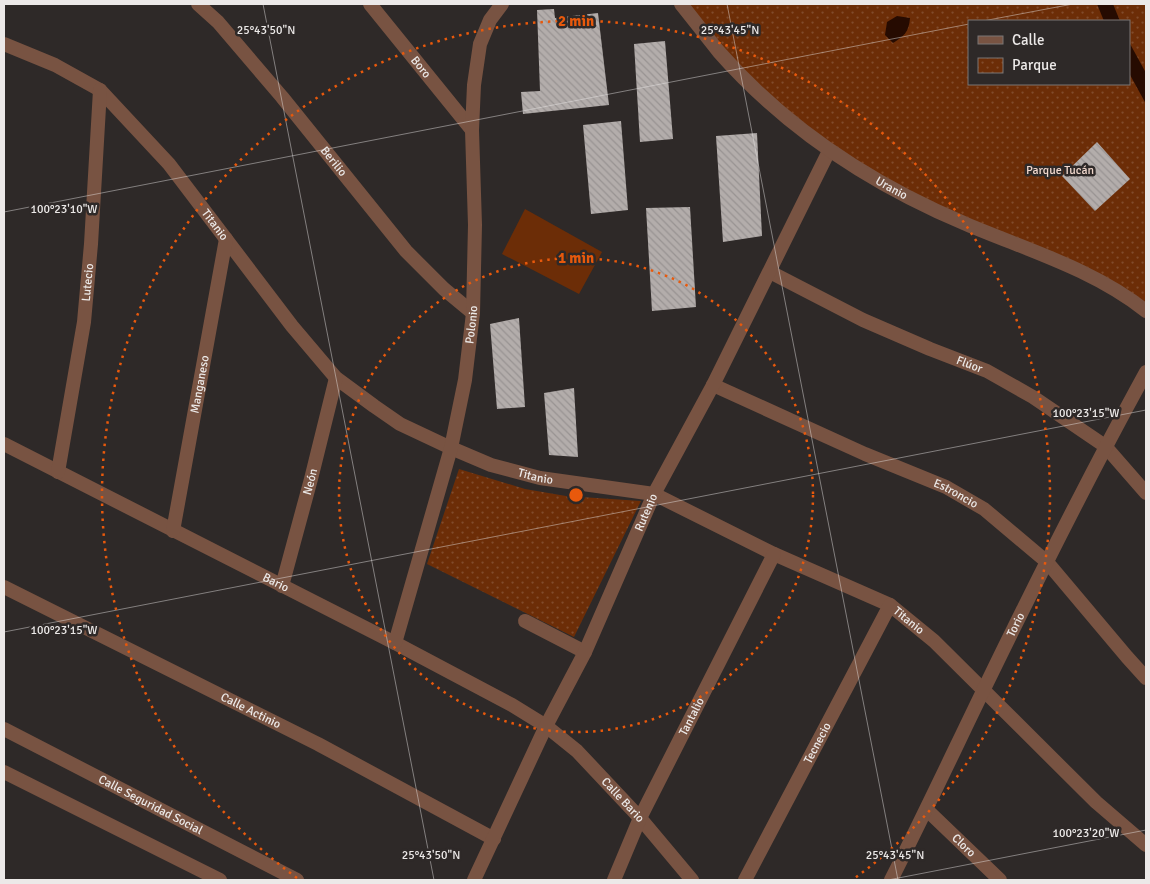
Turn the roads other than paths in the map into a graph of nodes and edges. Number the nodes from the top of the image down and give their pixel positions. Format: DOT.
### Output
graph roads {
  1 [pos="198,4"];
  2 [pos="370,4"];
  3 [pos="502,4"];
  4 [pos="682,4"];
  5 [pos="4,44"];
  6 [pos="100,90"];
  7 [pos="472,130"];
  8 [pos="829,151"];
  9 [pos="226,239"];
  10 [pos="770,272"];
  11 [pos="1146,311"];
  12 [pos="473,313"];
  13 [pos="1146,372"];
  14 [pos="336,378"];
  15 [pos="714,385"];
  16 [pos="4,444"];
  17 [pos="1105,446"];
  18 [pos="451,448"];
  19 [pos="58,472"];
  20 [pos="1146,493"];
  21 [pos="654,494"];
  22 [pos="173,531"];
  23 [pos="774,554"];
  24 [pos="1047,562"];
  25 [pos="282,586"];
  26 [pos="4,587"];
  27 [pos="890,605"];
  28 [pos="525,621"];
  29 [pos="395,643"];
  30 [pos="585,652"];
  31 [pos="1146,678"];
  32 [pos="983,691"];
  33 [pos="546,726"];
  34 [pos="4,729"];
  35 [pos="4,772"];
  36 [pos="927,810"];
  37 [pos="640,818"];
  38 [pos="494,839"];
  39 [pos="1146,845"];
  40 [pos="220,880"];
  41 [pos="297,880"];
  42 [pos="474,880"];
  43 [pos="614,880"];
  44 [pos="692,880"];
  45 [pos="745,880"];
  46 [pos="891,880"];
  47 [pos="1000,880"];
  1 -- 12 [label="street, Berilio"];
  2 -- 7 [label="street, Boro"];
  3 -- 7 [label="street, Polonio"];
  4 -- 8 [label="street, Uranio"];
  5 -- 6 [label="street, Titanio"];
  6 -- 9 [label="street, Titanio"];
  6 -- 19 [label="street, Lutecio"];
  7 -- 12 [label="street, Polonio"];
  8 -- 10 [label="street, Rutenio"];
  8 -- 11 [label="street, Uranio"];
  9 -- 14 [label="street, Titanio"];
  9 -- 22 [label="street, Manganeso"];
  10 -- 15 [label="street, Rutenio"];
  10 -- 17 [label="street, Flúor"];
  12 -- 18 [label="street, Polonio"];
  13 -- 17 [label="street, Torio"];
  14 -- 18 [label="street, Titanio"];
  14 -- 25 [label="street, Neón"];
  15 -- 21 [label="street, Rutenio"];
  15 -- 24 [label="street, Estroncio"];
  16 -- 19 [label="street, Bario"];
  17 -- 20 [label="street, Flúor"];
  17 -- 24 [label="street, Torio"];
  18 -- 21 [label="street, Titanio"];
  18 -- 29 [label="street, Polonio"];
  19 -- 22 [label="street, Bario"];
  21 -- 23 [label="street, Titanio"];
  21 -- 30 [label="street, Rutenio"];
  22 -- 25 [label="street, Bario"];
  23 -- 27 [label="street, Titanio"];
  23 -- 37 [label="street, Tantalio"];
  24 -- 31 [label="street, Estroncio"];
  24 -- 32 [label="street, Torio"];
  25 -- 29 [label="street, Bario"];
  26 -- 38 [label="street, Calle Actinio"];
  27 -- 32 [label="street, Titanio"];
  27 -- 45 [label="street, Tecnecio"];
  28 -- 30 [label="street"];
  29 -- 33 [label="street, Bario"];
  30 -- 33 [label="street, Rutenio"];
  32 -- 36 [label="street, Torio"];
  32 -- 39 [label="street, Titanio"];
  33 -- 37 [label="street, Calle Bario"];
  33 -- 38 [label="street, Rutenio"];
  34 -- 41 [label="street, Calle Seguridad Social"];
  35 -- 40 [label="street"];
  36 -- 46 [label="street, Torio"];
  36 -- 47 [label="street, Cloro"];
  37 -- 43 [label="street, Tantalio"];
  37 -- 44 [label="street, Calle Bario"];
  38 -- 42 [label="street, Rutenio"];
}
